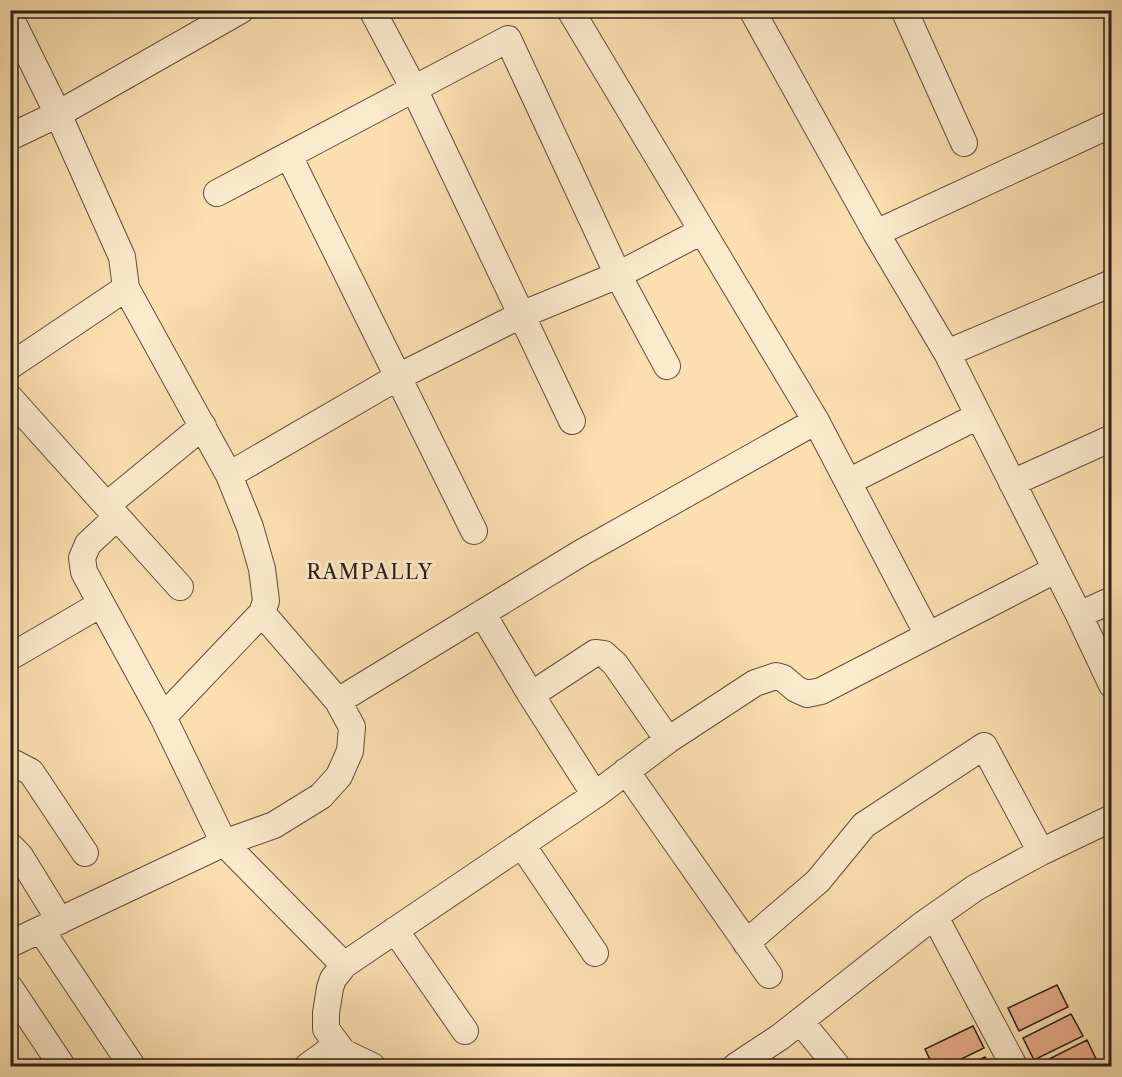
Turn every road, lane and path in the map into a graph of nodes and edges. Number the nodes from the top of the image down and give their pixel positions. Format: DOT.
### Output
graph roads {
  1 [pos="16,10"];
  2 [pos="241,10"];
  3 [pos="570,10"];
  4 [pos="752,10"];
  5 [pos="904,10"];
  6 [pos="374,11"];
  7 [pos="10,15"];
  8 [pos="414,88"];
  9 [pos="58,114"];
  10 [pos="1112,124"];
  11 [pos="10,137"];
  12 [pos="964,143"];
  13 [pos="289,156"];
  14 [pos="217,193"];
  15 [pos="702,231"];
  16 [pos="876,233"];
  17 [pos="618,274"];
  18 [pos="1112,283"];
  19 [pos="126,288"];
  20 [pos="521,315"];
  21 [pos="947,353"];
  22 [pos="10,366"];
  23 [pos="667,366"];
  24 [pos="398,377"];
  25 [pos="10,398"];
  26 [pos="978,416"];
  27 [pos="572,421"];
  28 [pos="816,422"];
  29 [pos="203,426"];
  30 [pos="1112,438"];
  31 [pos="229,475"];
  32 [pos="848,482"];
  33 [pos="1012,483"];
  34 [pos="112,511"];
  35 [pos="474,531"];
  36 [pos="1055,570"];
  37 [pos="180,587"];
  38 [pos="1112,600"];
  39 [pos="101,604"];
  40 [pos="262,613"];
  41 [pos="482,613"];
  42 [pos="1079,615"];
  43 [pos="927,635"];
  44 [pos="10,657"];
  45 [pos="1112,685"];
  46 [pos="531,695"];
  47 [pos="338,701"];
  48 [pos="163,717"];
  49 [pos="668,740"];
  50 [pos="10,761"];
  51 [pos="627,771"];
  52 [pos="595,795"];
  53 [pos="1112,818"];
  54 [pos="224,843"];
  55 [pos="522,845"];
  56 [pos="10,846"];
  57 [pos="1041,852"];
  58 [pos="85,853"];
  59 [pos="934,917"];
  60 [pos="51,926"];
  61 [pos="394,930"];
  62 [pos="746,943"];
  63 [pos="10,944"];
  64 [pos="595,953"];
  65 [pos="344,965"];
  66 [pos="769,975"];
  67 [pos="10,988"];
  68 [pos="801,1022"];
  69 [pos="465,1031"];
  70 [pos="337,1045"];
  71 [pos="62,1066"];
  72 [pos="132,1066"];
  73 [pos="308,1066"];
  74 [pos="372,1066"];
  75 [pos="736,1066"];
  76 [pos="837,1066"];
  77 [pos="1014,1066"];
  1 -- 7 [label="street"];
  2 -- 9 [label="street"];
  3 -- 15 [label="street"];
  4 -- 16 [label="street"];
  5 -- 12 [label="street"];
  6 -- 8 [label="street"];
  7 -- 9 [label="street"];
  8 -- 13 [label="street"];
  8 -- 17 [label="street"];
  8 -- 20 [label="street"];
  9 -- 11 [label="street"];
  9 -- 19 [label="street"];
  10 -- 16 [label="street"];
  13 -- 14 [label="street"];
  13 -- 24 [label="street"];
  15 -- 17 [label="street"];
  15 -- 28 [label="street"];
  16 -- 21 [label="street"];
  17 -- 20 [label="street"];
  17 -- 23 [label="street"];
  18 -- 21 [label="street"];
  19 -- 22 [label="street"];
  19 -- 29 [label="street"];
  20 -- 24 [label="street"];
  20 -- 27 [label="street"];
  21 -- 26 [label="street"];
  24 -- 31 [label="street"];
  24 -- 35 [label="street"];
  25 -- 34 [label="street"];
  26 -- 32 [label="street"];
  26 -- 33 [label="street"];
  28 -- 32 [label="street"];
  28 -- 41 [label="street"];
  29 -- 31 [label="street"];
  29 -- 34 [label="street"];
  30 -- 33 [label="street"];
  31 -- 40 [label="street"];
  32 -- 43 [label="street"];
  33 -- 36 [label="street"];
  34 -- 37 [label="street"];
  34 -- 39 [label="street"];
  36 -- 42 [label="street"];
  36 -- 43 [label="street"];
  38 -- 42 [label="street"];
  39 -- 44 [label="street"];
  39 -- 48 [label="street"];
  40 -- 47 [label="street"];
  40 -- 48 [label="street"];
  41 -- 46 [label="street"];
  41 -- 47 [label="street"];
  42 -- 45 [label="street"];
  43 -- 49 [label="street"];
  46 -- 49 [label="street"];
  46 -- 52 [label="street"];
  47 -- 54 [label="street"];
  48 -- 54 [label="street"];
  49 -- 51 [label="street"];
  50 -- 58 [label="street"];
  51 -- 52 [label="street"];
  51 -- 62 [label="street"];
  52 -- 55 [label="street"];
  53 -- 57 [label="street"];
  54 -- 60 [label="street"];
  54 -- 65 [label="street"];
  55 -- 61 [label="street"];
  55 -- 64 [label="street"];
  56 -- 60 [label="street"];
  57 -- 59 [label="street"];
  57 -- 62 [label="street"];
  59 -- 68 [label="street"];
  59 -- 77 [label="street"];
  60 -- 63 [label="street"];
  60 -- 72 [label="street"];
  61 -- 65 [label="street"];
  61 -- 69 [label="street"];
  62 -- 66 [label="street"];
  65 -- 70 [label="street"];
  67 -- 71 [label="street"];
  68 -- 75 [label="street"];
  68 -- 76 [label="street"];
  70 -- 73 [label="street"];
  70 -- 74 [label="street"];
}
